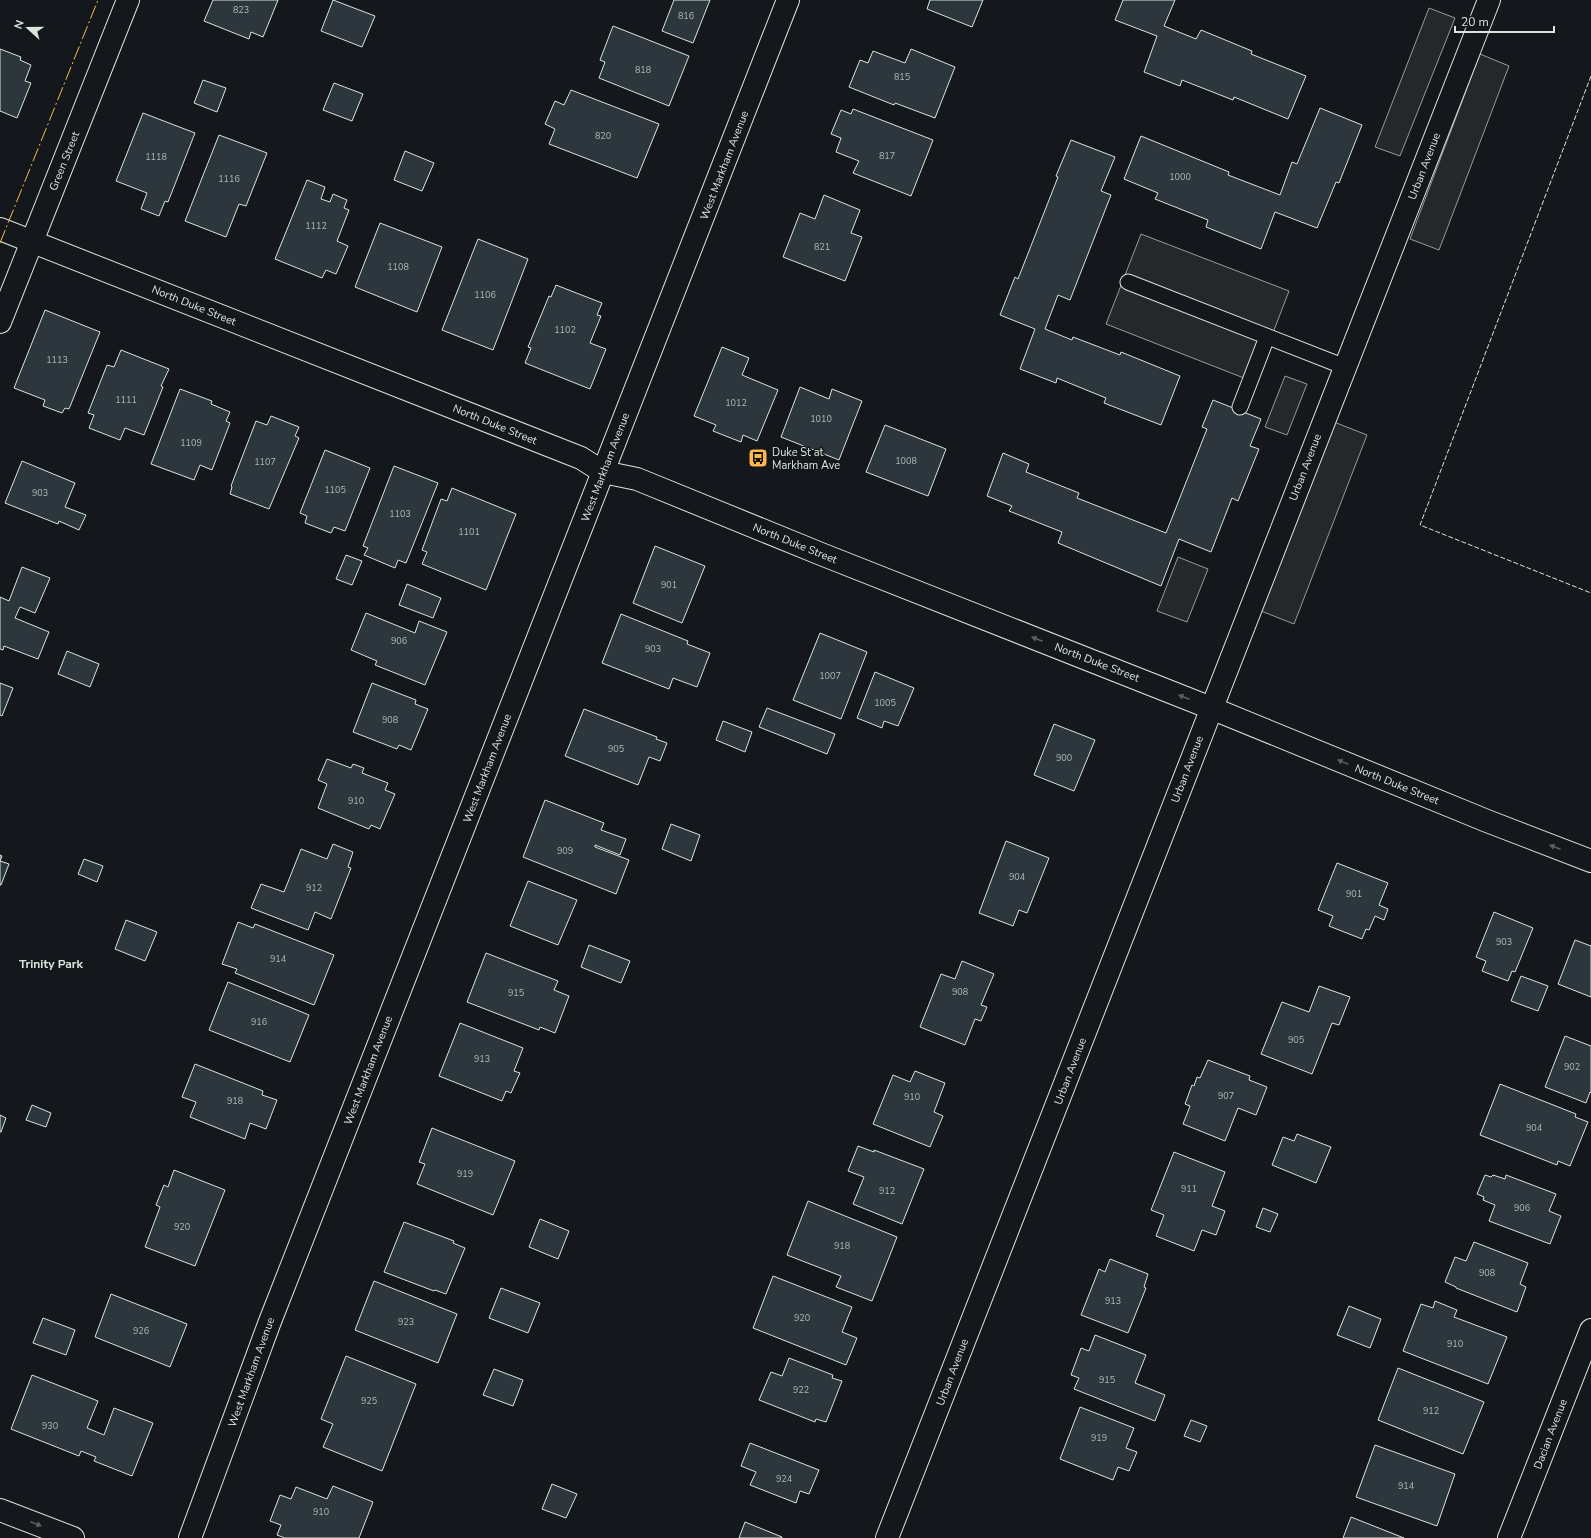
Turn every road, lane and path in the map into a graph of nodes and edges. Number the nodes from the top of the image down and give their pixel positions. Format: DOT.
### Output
graph roads {
  1 [pos="128,0"];
  2 [pos="788,0"];
  3 [pos="1489,0"];
  4 [pos="0,228"];
  5 [pos="32,242"];
  6 [pos="1128,282"];
  7 [pos="0,322"];
  8 [pos="1267,337"];
  9 [pos="1345,366"];
  10 [pos="1240,407"];
  11 [pos="603,472"];
  12 [pos="1211,708"];
  13 [pos="1591,861"];
  14 [pos="1591,1330"];
  15 [pos="0,1510"];
  16 [pos="73,1538"];
  17 [pos="190,1538"];
  18 [pos="887,1538"];
  19 [pos="1509,1538"];
  1 -- 5 [label="street, Green Street"];
  2 -- 11 [label="street, West Markham Avenue"];
  3 -- 9 [label="street, Urban Avenue"];
  4 -- 5 [label="street, North Duke Street"];
  5 -- 7 [label="street, Green Street"];
  5 -- 11 [label="street, North Duke Street"];
  6 -- 8 [label="lane"];
  8 -- 9 [label="lane"];
  8 -- 10 [label="lane"];
  9 -- 12 [label="street, Urban Avenue"];
  12 -- 11 [label="street, North Duke Street, one-way"];
  11 -- 17 [label="street, West Markham Avenue"];
  13 -- 12 [label="street, North Duke Street, one-way"];
  12 -- 18 [label="street, Urban Avenue"];
  14 -- 19 [label="street, Dacian Avenue"];
  15 -- 16 [label="street, one-way"];
}
